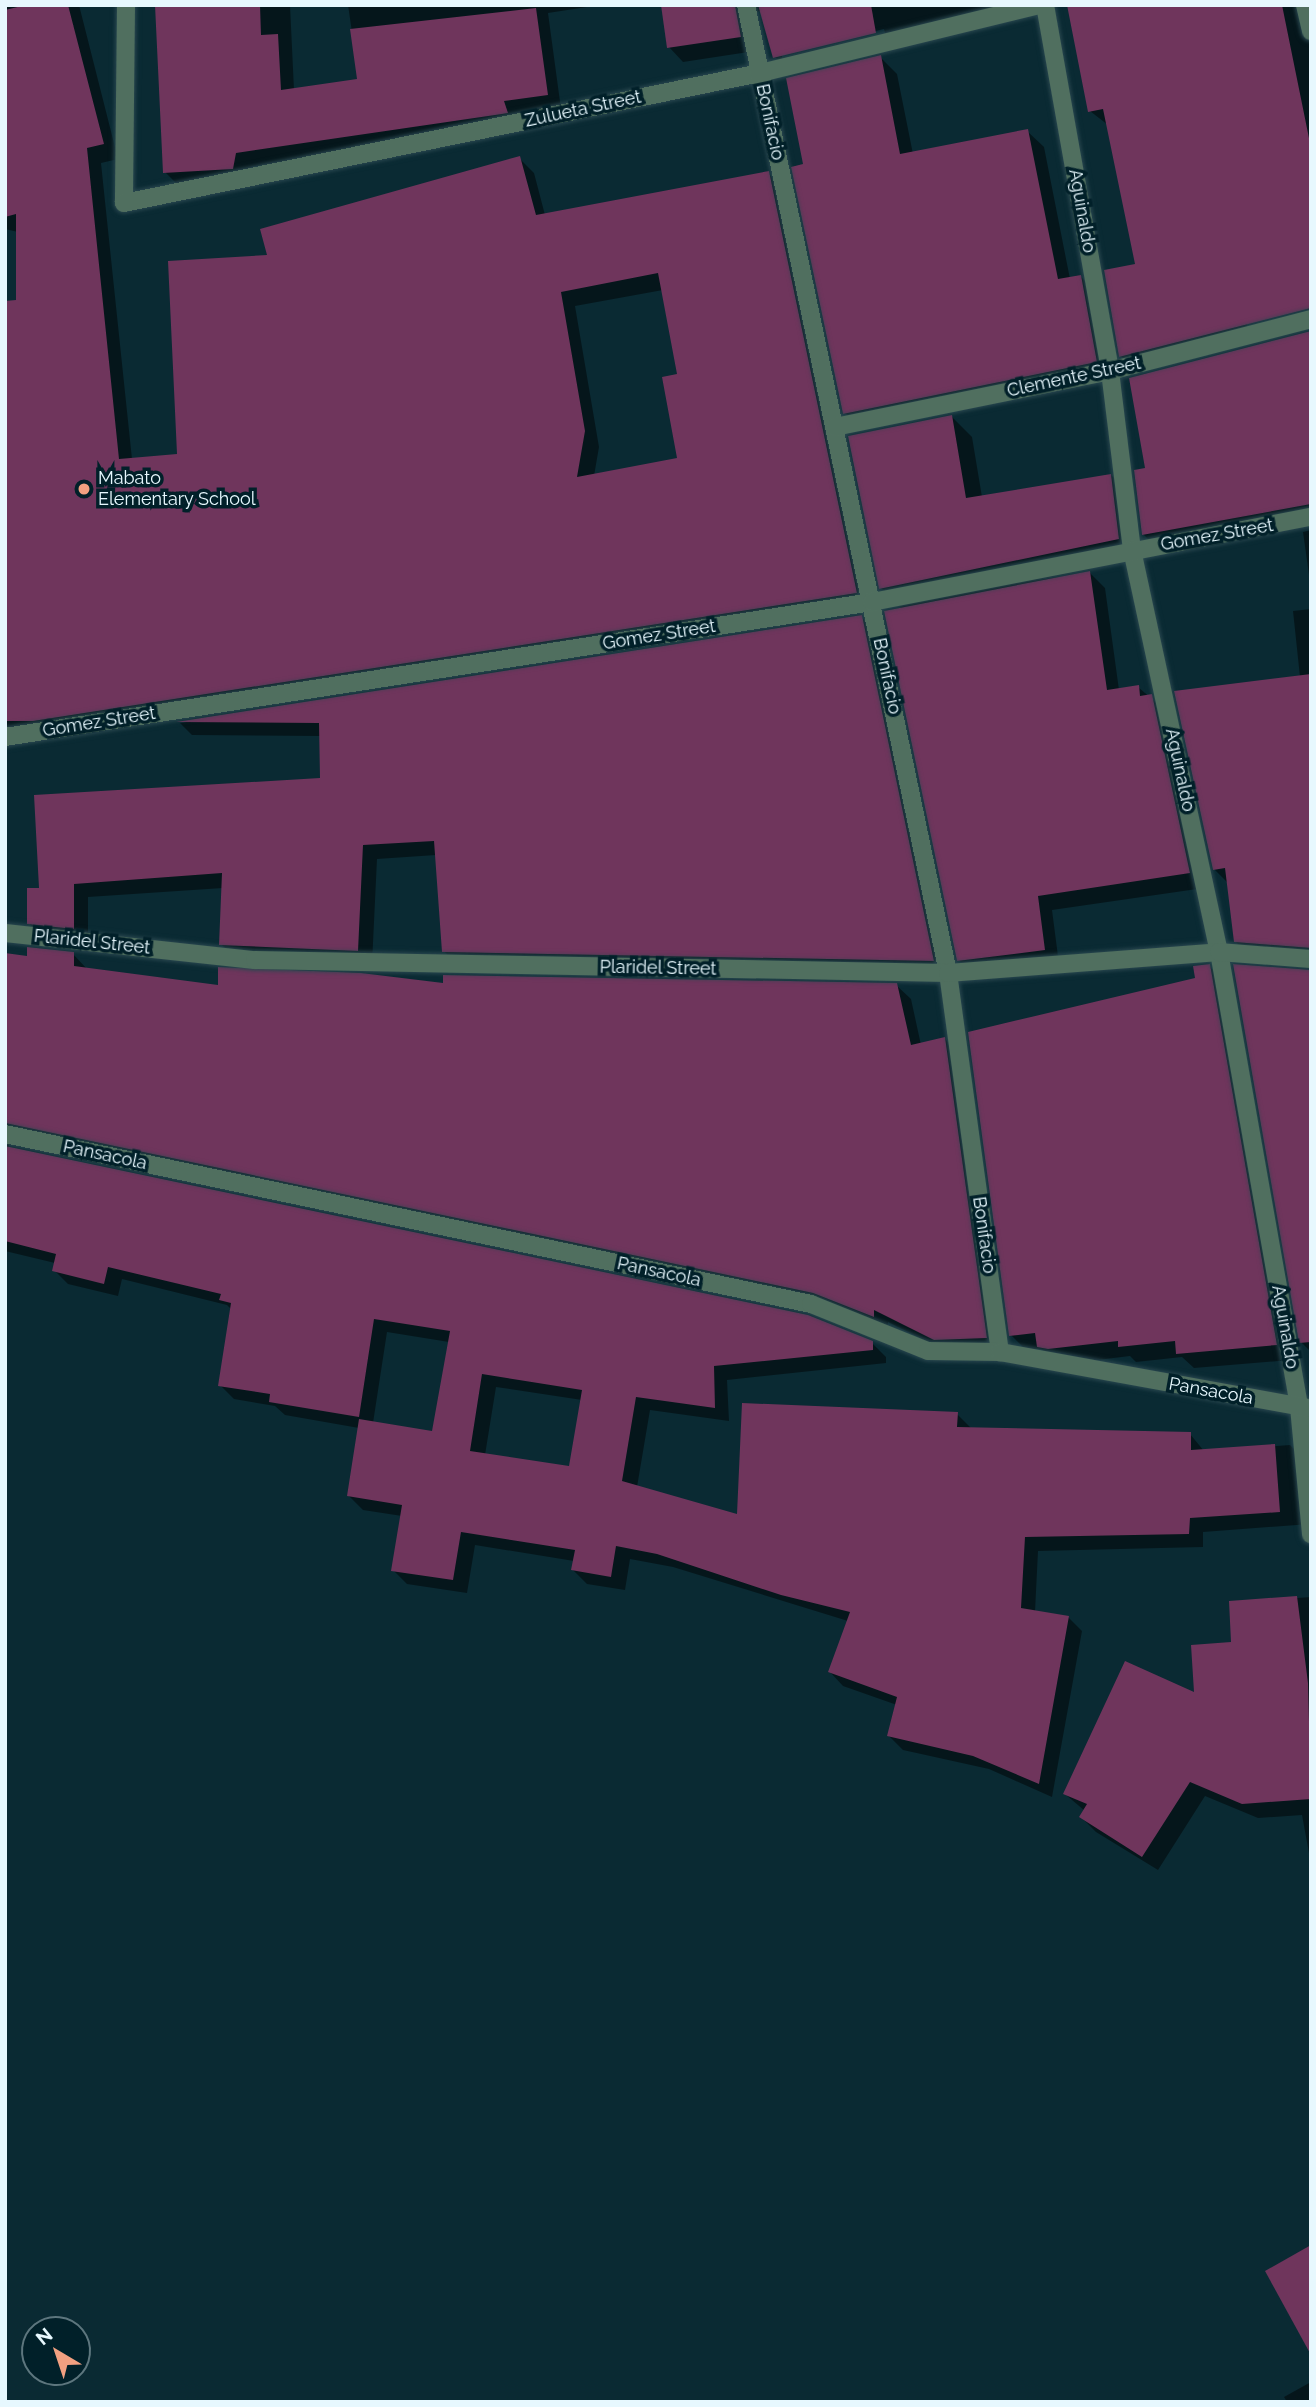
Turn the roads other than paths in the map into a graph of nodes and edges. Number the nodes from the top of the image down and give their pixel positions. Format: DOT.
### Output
graph roads {
  1 [pos="126,5"];
  2 [pos="746,5"];
  3 [pos="1043,5"];
  4 [pos="1305,5"];
  5 [pos="1311,31"];
  6 [pos="760,73"];
  7 [pos="1311,319"];
  8 [pos="1110,371"];
  9 [pos="835,427"];
  10 [pos="1311,517"];
  11 [pos="1132,550"];
  12 [pos="872,602"];
  13 [pos="5,737"];
  14 [pos="5,933"];
  15 [pos="1219,952"];
  16 [pos="1311,959"];
  17 [pos="948,973"];
  18 [pos="5,1134"];
  19 [pos="999,1352"];
  20 [pos="1305,1408"];
  21 [pos="1311,1534"];
  1 -- 6 [label="street, Zulueta Street"];
  2 -- 6 [label="street, Bonifacio"];
  3 -- 6 [label="street, Zulueta Street"];
  3 -- 8 [label="street, Aguinaldo"];
  4 -- 5 [label="street"];
  6 -- 9 [label="street, Bonifacio"];
  7 -- 8 [label="street, Clemente Street"];
  8 -- 9 [label="street, Clemente Street"];
  8 -- 11 [label="street, Aguinaldo"];
  9 -- 12 [label="street, Bonifacio"];
  10 -- 11 [label="street, Gomez Street"];
  11 -- 12 [label="street, Gomez Street"];
  11 -- 15 [label="street, Aguinaldo"];
  12 -- 13 [label="street, Gomez Street"];
  12 -- 17 [label="street, Bonifacio"];
  14 -- 17 [label="street, Plaridel Street"];
  15 -- 16 [label="street, Plaridel Street"];
  15 -- 17 [label="street, Plaridel Street"];
  15 -- 20 [label="street, Aguinaldo"];
  17 -- 19 [label="street, Bonifacio"];
  18 -- 19 [label="street, Pansacola"];
  19 -- 20 [label="street, Pansacola"];
  20 -- 21 [label="street, Aguinaldo"];
}
